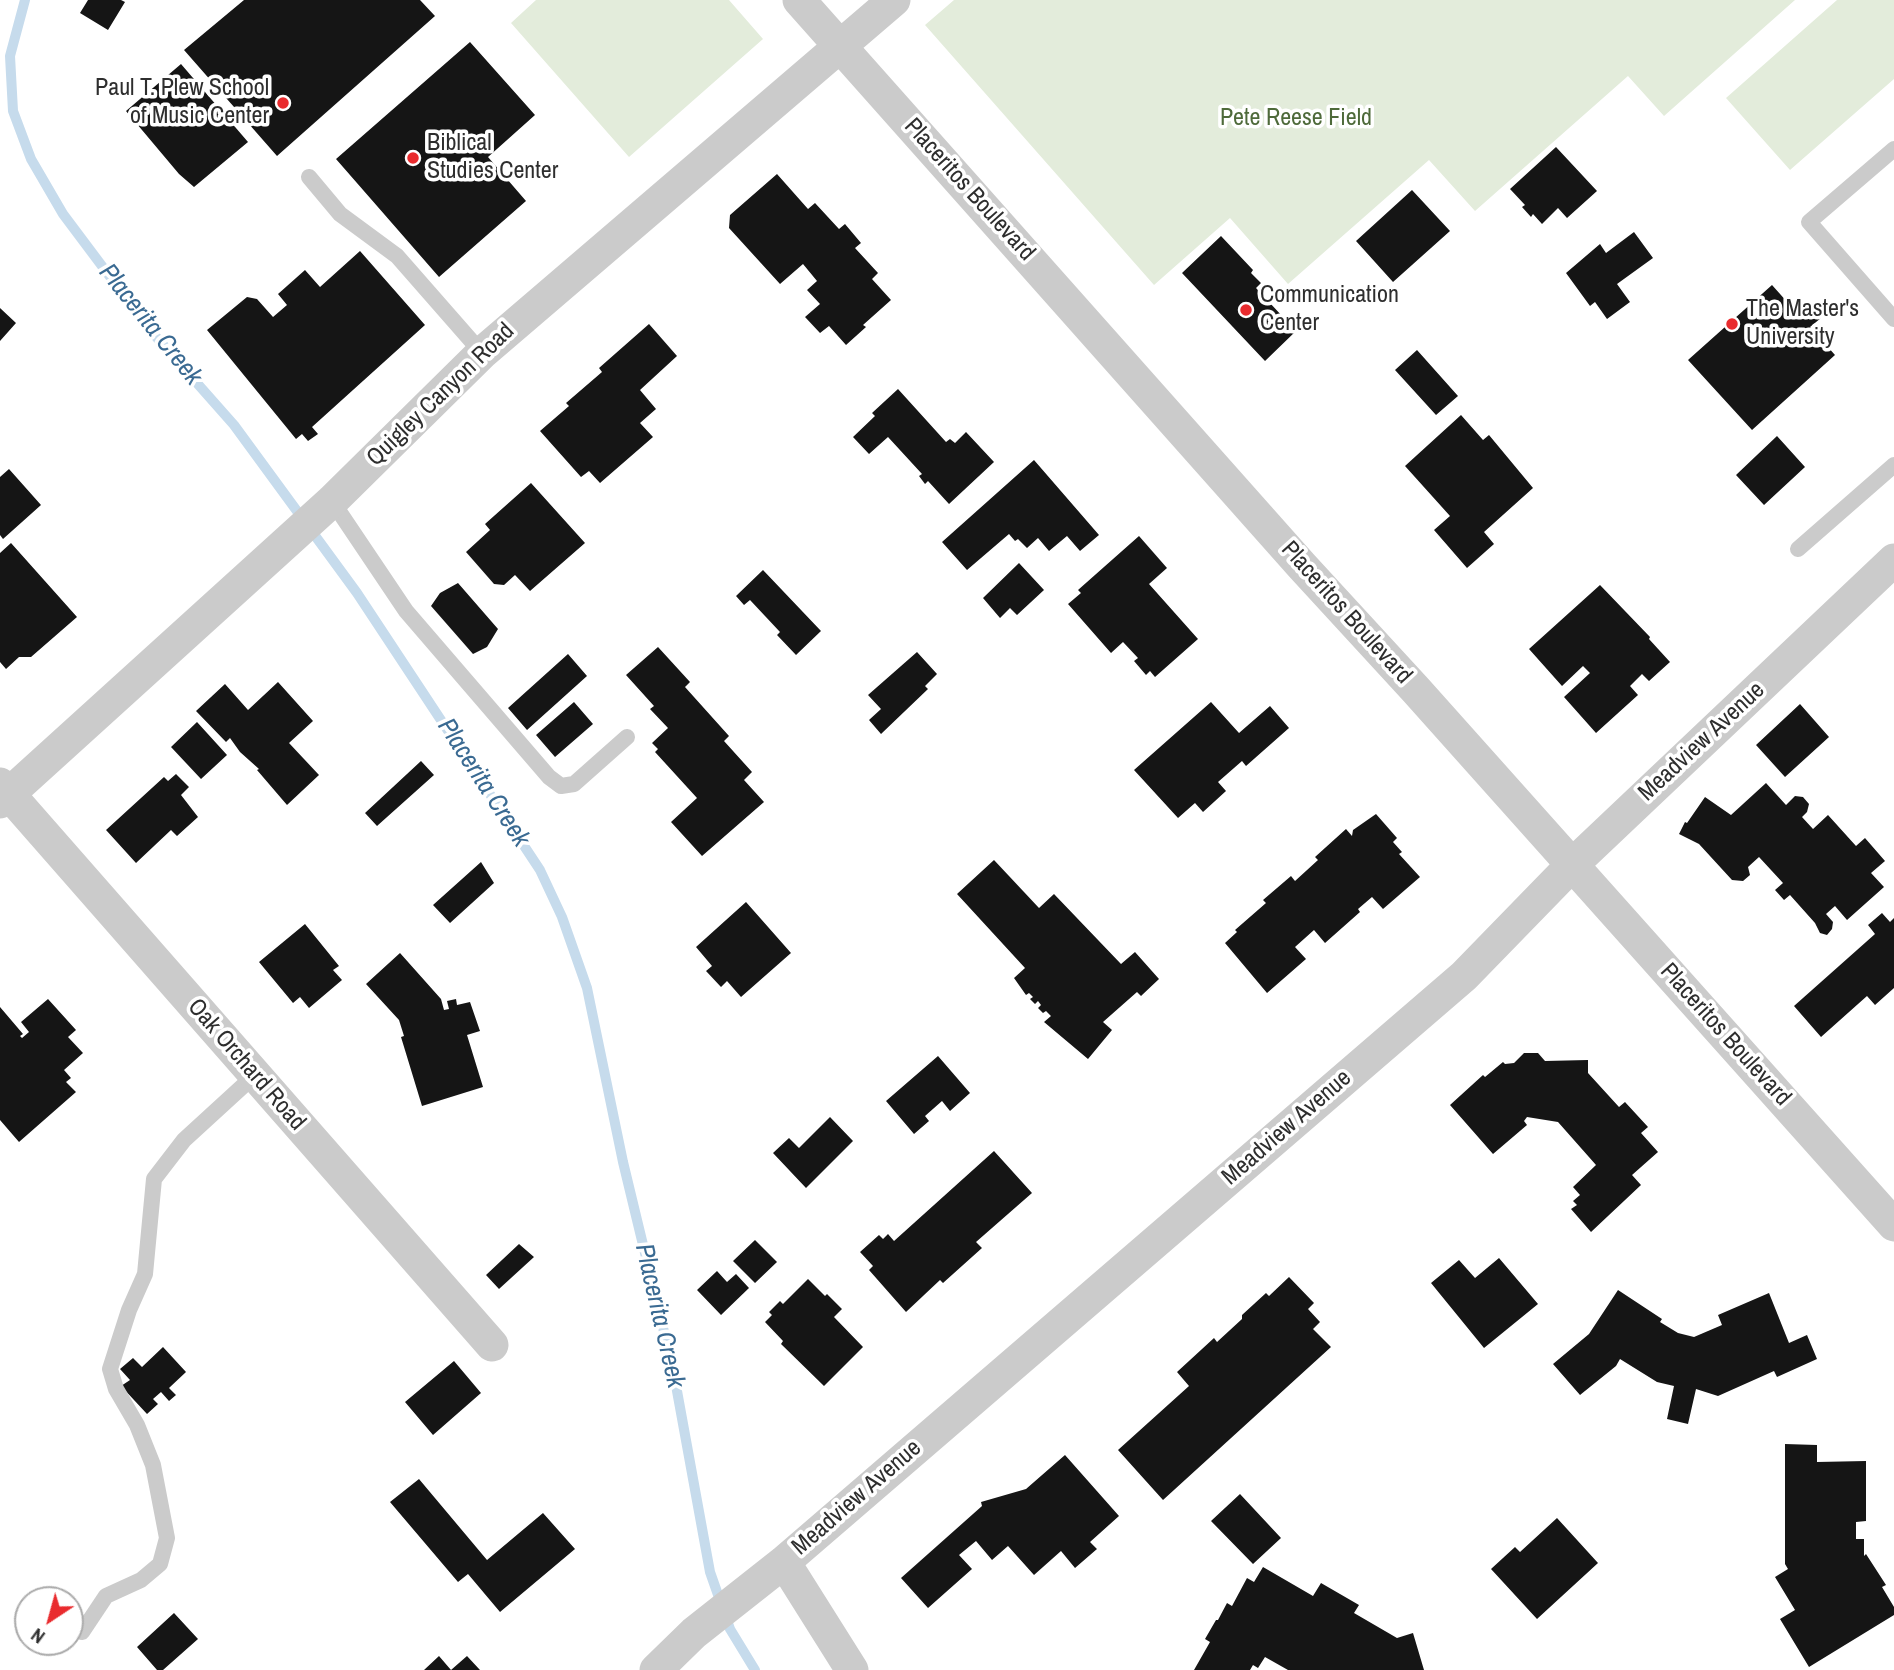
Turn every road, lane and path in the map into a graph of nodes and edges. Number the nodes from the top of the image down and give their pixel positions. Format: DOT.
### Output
graph roads {
  1 [pos="799,0"];
  2 [pos="894,0"];
  3 [pos="841,47"];
  4 [pos="1894,149"];
  5 [pos="309,177"];
  6 [pos="1894,319"];
  7 [pos="482,353"];
  8 [pos="1894,465"];
  9 [pos="332,500"];
  10 [pos="1798,549"];
  11 [pos="1894,560"];
  12 [pos="627,737"];
  13 [pos="3,794"];
  14 [pos="1572,865"];
  15 [pos="255,1075"];
  16 [pos="1894,1225"];
  17 [pos="492,1345"];
  18 [pos="784,1562"];
  19 [pos="84,1629"];
  20 [pos="656,1670"];
  21 [pos="852,1670"];
  1 -- 3 [label="street, Placeritos Boulevard"];
  2 -- 3 [label="street, Quigley Canyon Road"];
  3 -- 7 [label="street, Quigley Canyon Road"];
  3 -- 14 [label="street, Placeritos Boulevard"];
  4 -- 6 [label="lane"];
  5 -- 7 [label="lane"];
  7 -- 9 [label="street, Quigley Canyon Road"];
  8 -- 10 [label="lane"];
  9 -- 12 [label="lane"];
  9 -- 13 [label="street, Quigley Canyon Road"];
  11 -- 14 [label="street, Meadview Avenue"];
  13 -- 15 [label="street, Oak Orchard Road"];
  14 -- 16 [label="street, Placeritos Boulevard"];
  14 -- 18 [label="street, Meadview Avenue"];
  15 -- 17 [label="street, Oak Orchard Road"];
  15 -- 19 [label="lane"];
  18 -- 20 [label="street, Meadview Avenue"];
  18 -- 21 [label="street"];
}
